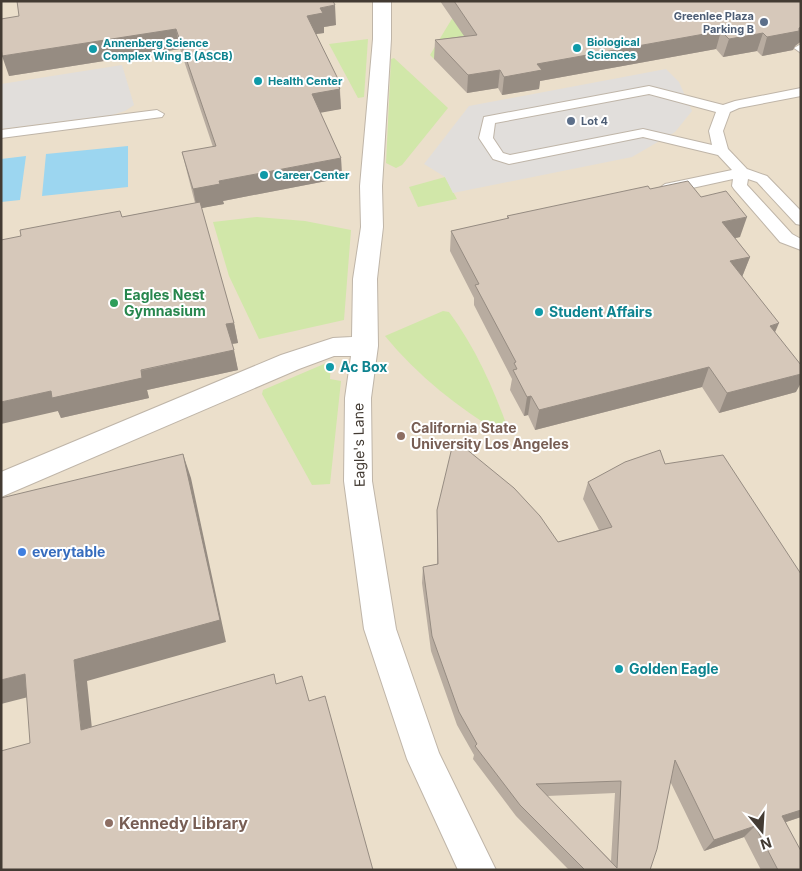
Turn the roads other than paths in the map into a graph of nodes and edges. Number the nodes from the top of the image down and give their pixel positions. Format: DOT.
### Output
graph roads {
  1 [pos="382,1"];
  2 [pos="801,92"];
  3 [pos="724,110"];
  4 [pos="157,114"];
  5 [pos="1,134"];
  6 [pos="722,151"];
  7 [pos="742,172"];
  8 [pos="647,193"];
  9 [pos="795,203"];
  10 [pos="801,220"];
  11 [pos="801,245"];
  12 [pos="365,346"];
  13 [pos="1,484"];
  14 [pos="477,870"];
  1 -- 12 [label="street, Eagle's Lane"];
  2 -- 3 [label="lane"];
  3 -- 6 [label="lane"];
  3 -- 6 [label="lane"];
  4 -- 5 [label="lane"];
  6 -- 7 [label="lane"];
  7 -- 8 [label="lane"];
  7 -- 9 [label="lane"];
  7 -- 11 [label="lane"];
  9 -- 10 [label="lane"];
  12 -- 13 [label="street"];
  12 -- 14 [label="street, Eagle's Lane"];
}
